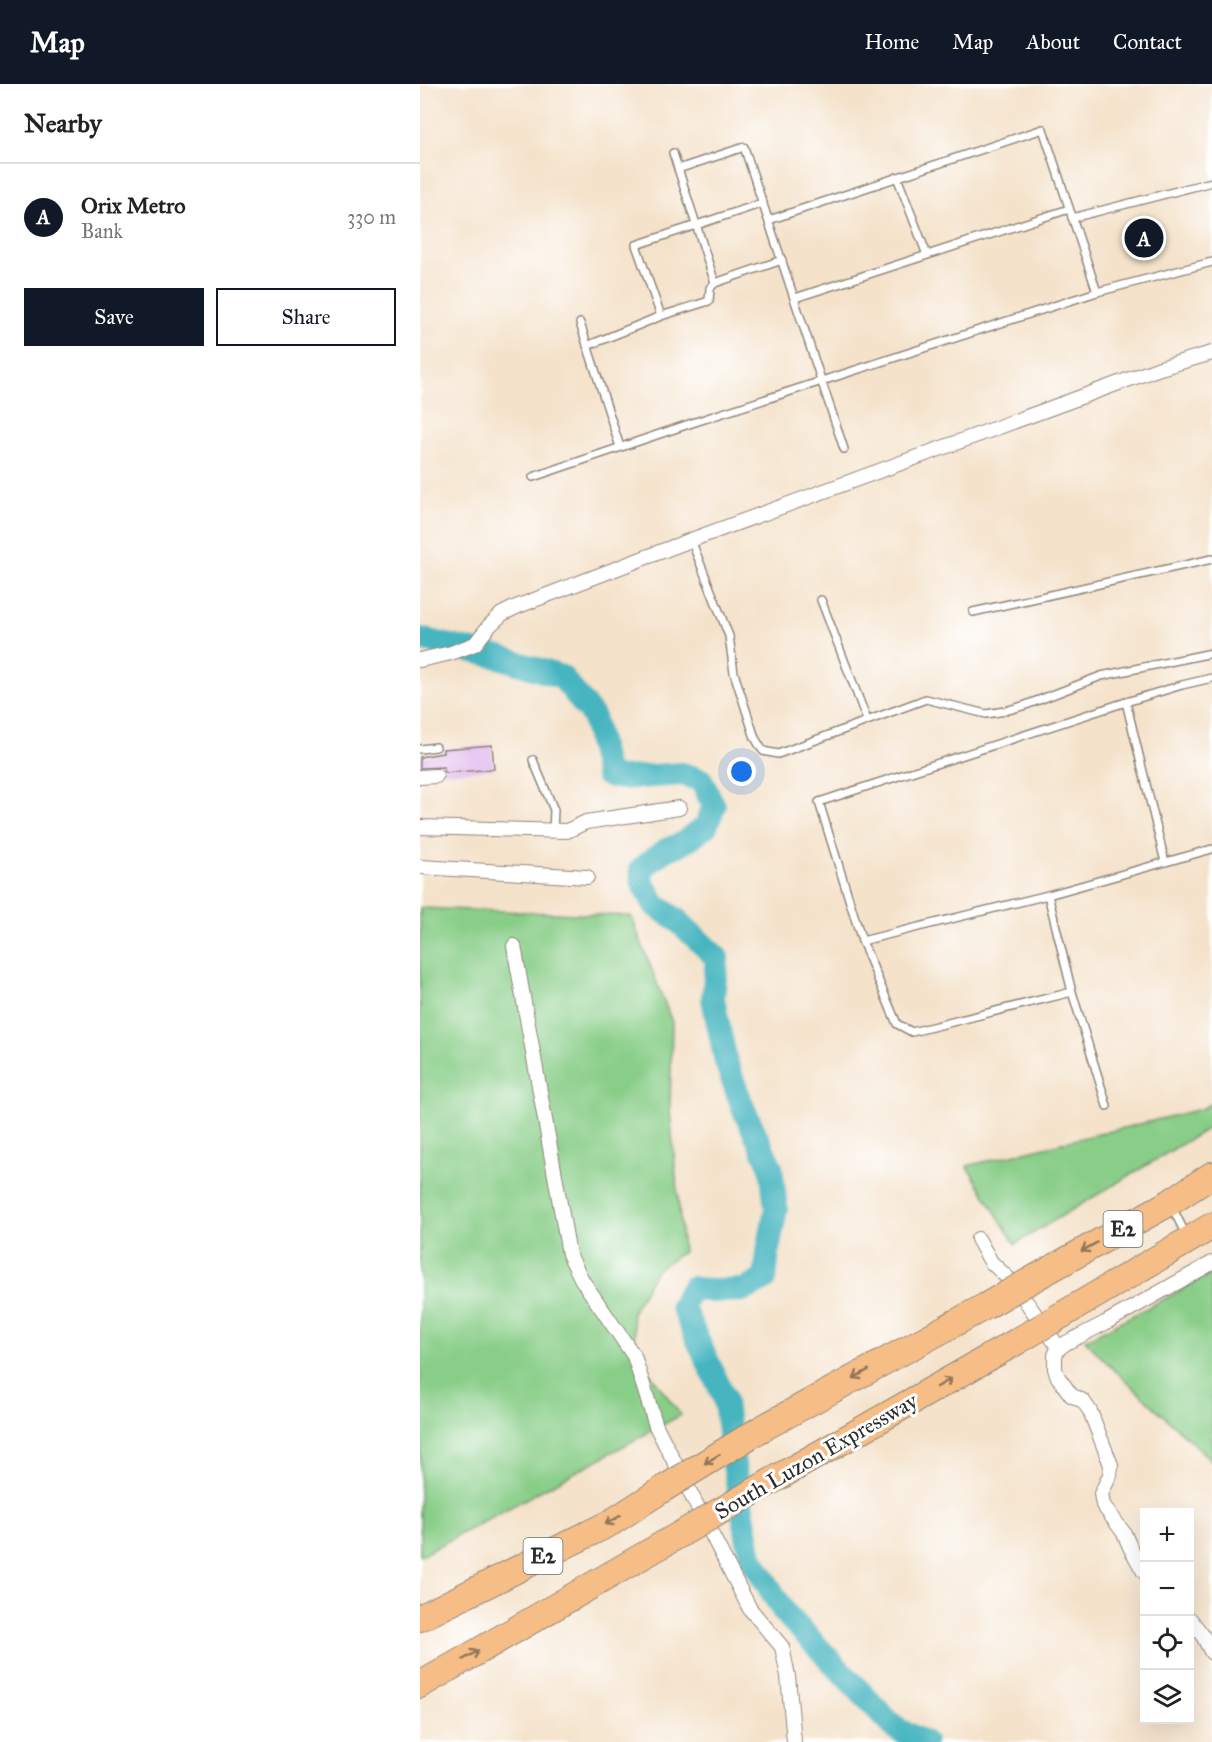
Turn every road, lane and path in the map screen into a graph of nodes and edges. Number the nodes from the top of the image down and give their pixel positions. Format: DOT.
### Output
graph roads {
  1 [pos="674,153"];
  2 [pos="678,169"];
  3 [pos="897,177"];
  4 [pos="1212,182"];
  5 [pos="763,203"];
  6 [pos="1069,209"];
  7 [pos="1072,218"];
  8 [pos="769,220"];
  9 [pos="696,225"];
  10 [pos="927,255"];
  11 [pos="782,260"];
  12 [pos="1212,262"];
  13 [pos="715,283"];
  14 [pos="1097,292"];
  15 [pos="795,298"];
  16 [pos="661,316"];
  17 [pos="580,323"];
  18 [pos="587,346"];
  19 [pos="1212,353"];
  20 [pos="822,381"];
  21 [pos="620,447"];
  22 [pos="844,449"];
  23 [pos="533,477"];
  24 [pos="691,540"];
  25 [pos="1212,560"];
  26 [pos="821,600"];
  27 [pos="974,612"];
  28 [pos="1212,653"];
  29 [pos="420,660"];
  30 [pos="1212,678"];
  31 [pos="1126,702"];
  32 [pos="867,720"];
  33 [pos="436,747"];
  34 [pos="420,749"];
  35 [pos="533,760"];
  36 [pos="436,776"];
  37 [pos="420,777"];
  38 [pos="679,808"];
  39 [pos="420,826"];
  40 [pos="553,831"];
  41 [pos="1212,849"];
  42 [pos="1165,862"];
  43 [pos="420,867"];
  44 [pos="587,877"];
  45 [pos="1048,895"];
  46 [pos="862,940"];
  47 [pos="514,946"];
  48 [pos="1072,992"];
  49 [pos="1107,1106"];
  50 [pos="1212,1176"];
  51 [pos="1169,1203"];
  52 [pos="1212,1226"];
  53 [pos="978,1239"];
  54 [pos="1189,1239"];
  55 [pos="1212,1263"];
  56 [pos="1059,1348"];
  57 [pos="1140,1565"];
  58 [pos="420,1618"];
  59 [pos="1194,1625"];
  60 [pos="1212,1653"];
  61 [pos="420,1684"];
  62 [pos="794,1742"];
  1 -- 2 [label="lane"];
  2 -- 5 [label="lane"];
  2 -- 9 [label="lane"];
  3 -- 6 [label="lane"];
  3 -- 8 [label="lane"];
  3 -- 10 [label="lane"];
  4 -- 7 [label="lane"];
  5 -- 8 [label="lane"];
  5 -- 9 [label="lane"];
  6 -- 7 [label="lane"];
  6 -- 10 [label="lane"];
  7 -- 14 [label="lane"];
  8 -- 11 [label="lane"];
  9 -- 13 [label="lane"];
  9 -- 16 [label="lane"];
  10 -- 15 [label="lane"];
  11 -- 13 [label="lane"];
  11 -- 15 [label="lane"];
  12 -- 14 [label="lane"];
  13 -- 16 [label="lane"];
  14 -- 20 [label="lane"];
  15 -- 20 [label="lane"];
  16 -- 18 [label="lane"];
  17 -- 18 [label="lane"];
  18 -- 21 [label="lane"];
  19 -- 24 [label="street"];
  20 -- 21 [label="lane"];
  20 -- 22 [label="lane"];
  21 -- 23 [label="lane"];
  24 -- 29 [label="street"];
  24 -- 32 [label="lane"];
  25 -- 27 [label="lane"];
  26 -- 32 [label="lane"];
  28 -- 32 [label="lane"];
  30 -- 31 [label="lane"];
  31 -- 42 [label="lane"];
  31 -- 46 [label="lane"];
  33 -- 34 [label="lane"];
  35 -- 40 [label="lane"];
  36 -- 37 [label="street"];
  38 -- 40 [label="street"];
  39 -- 40 [label="street"];
  41 -- 42 [label="lane"];
  42 -- 45 [label="lane"];
  43 -- 44 [label="street"];
  45 -- 46 [label="lane"];
  45 -- 48 [label="lane"];
  46 -- 48 [label="lane"];
  47 -- 62 [label="street"];
  48 -- 49 [label="lane"];
  50 -- 51 [label="highway, E2"];
  51 -- 54 [label="lane"];
  51 -- 58 [label="highway, E2, one-way, bridge"];
  52 -- 54 [label="highway, South Luzon Expressway / E2"];
  53 -- 56 [label="street"];
  61 -- 54 [label="highway, South Luzon Expressway / E2, one-way, bridge"];
  55 -- 56 [label="street"];
  56 -- 57 [label="street"];
  59 -- 60 [label="street"];
}
